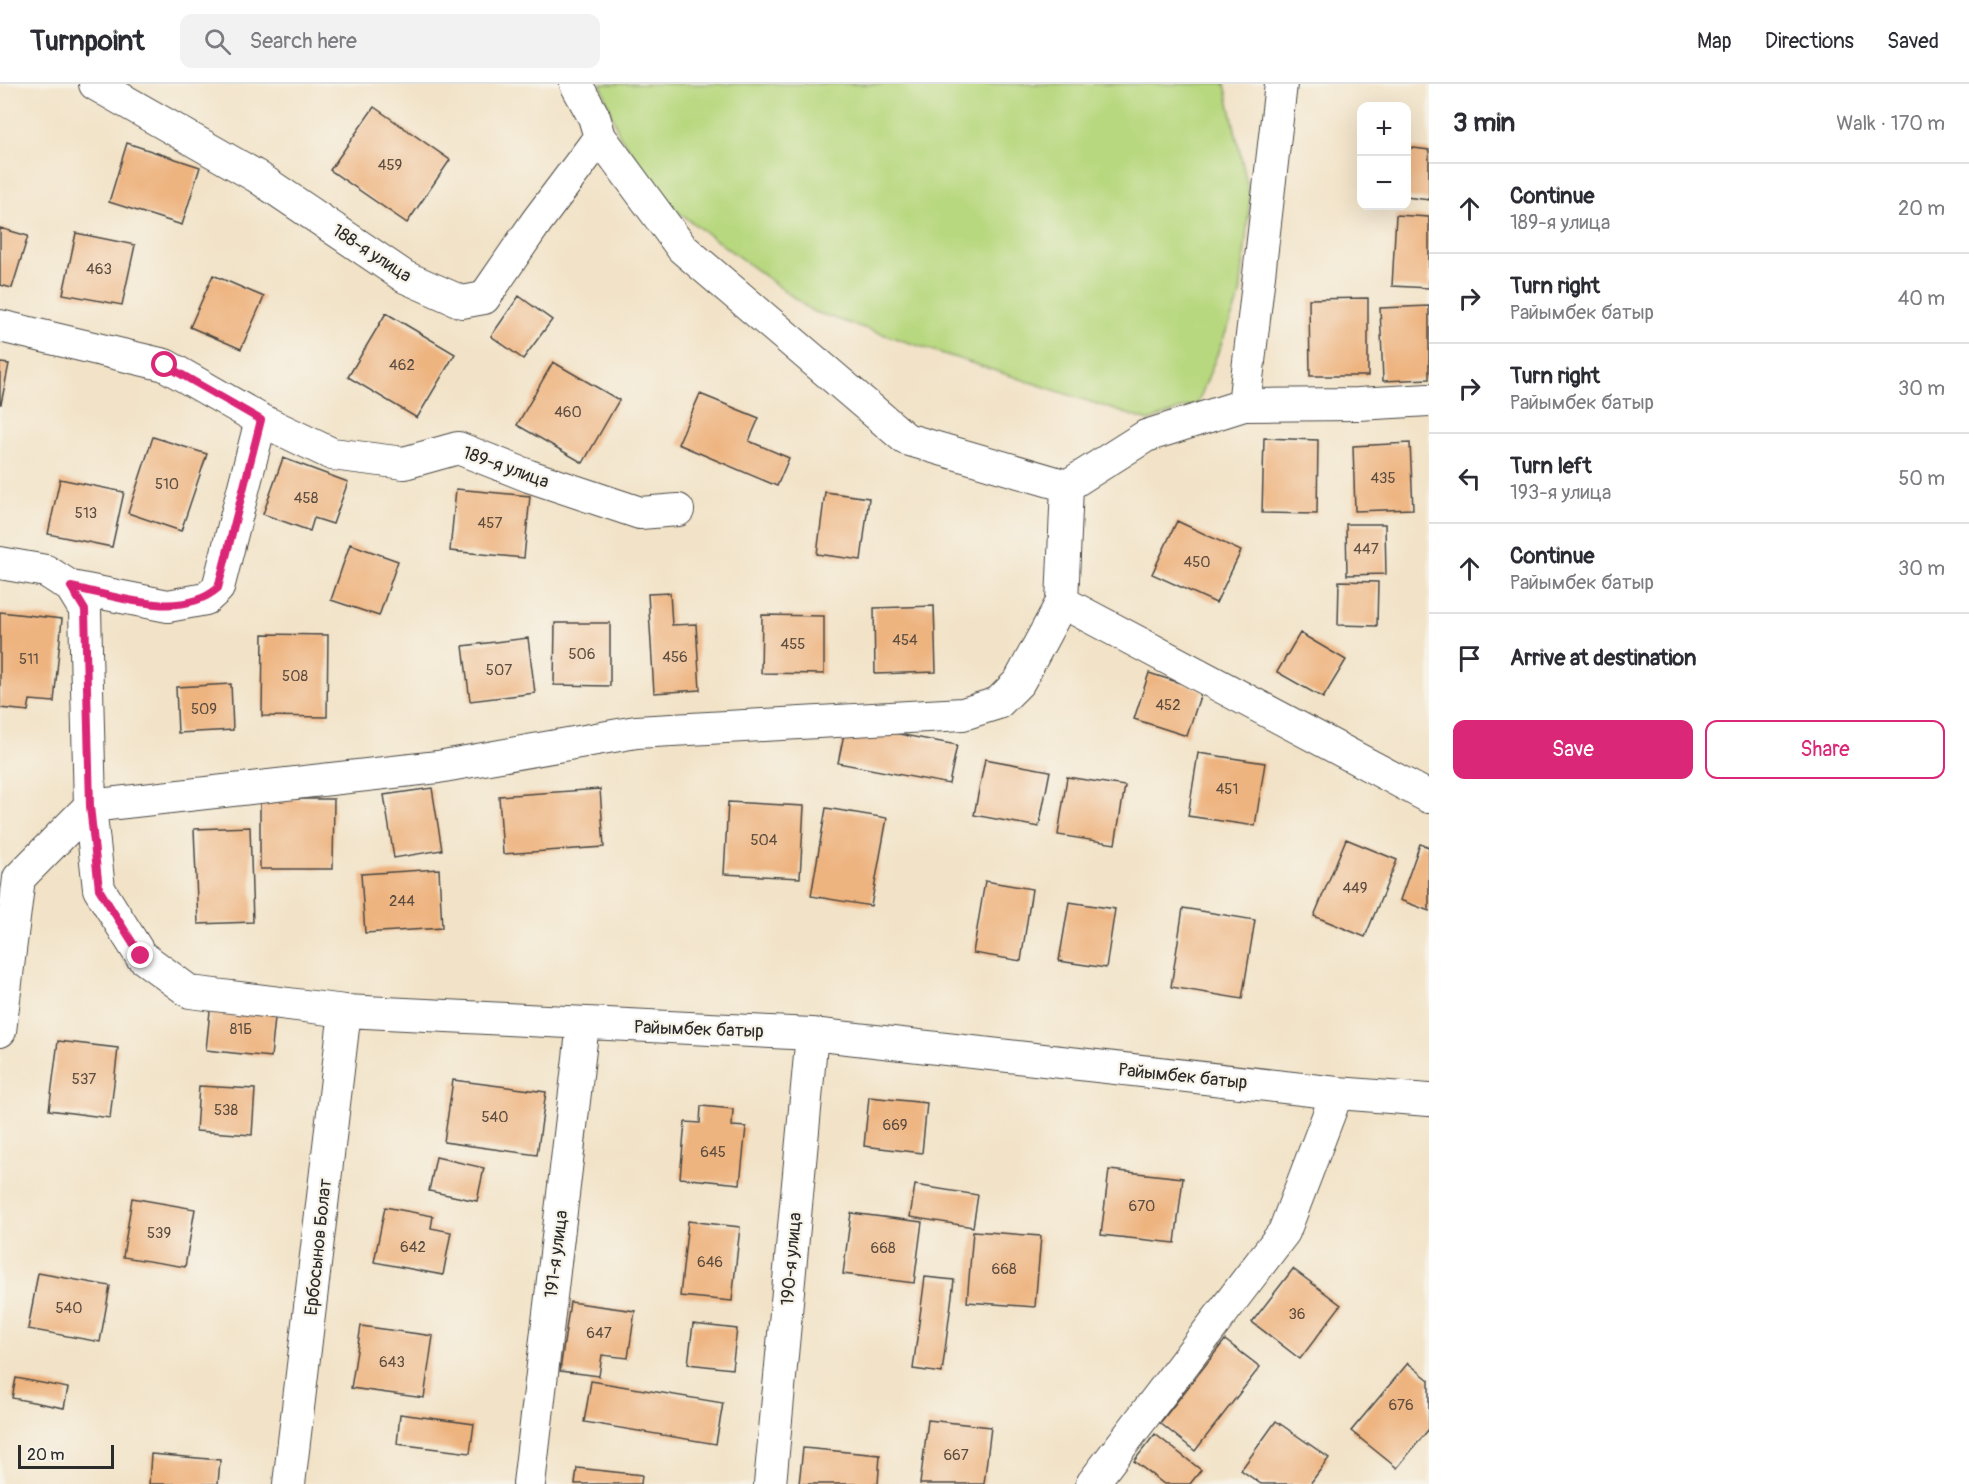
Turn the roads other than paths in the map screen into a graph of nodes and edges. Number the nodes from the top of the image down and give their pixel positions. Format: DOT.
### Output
graph roads {
  1 [pos="95,84"];
  2 [pos="576,84"];
  3 [pos="1281,84"];
  4 [pos="600,137"];
  5 [pos="0,326"];
  6 [pos="1429,400"];
  7 [pos="1244,405"];
  8 [pos="261,420"];
  9 [pos="1067,486"];
  10 [pos="678,510"];
  11 [pos="0,563"];
  12 [pos="71,587"];
  13 [pos="1062,602"];
  14 [pos="1429,797"];
  15 [pos="90,806"];
  16 [pos="345,1011"];
  17 [pos="583,1024"];
  18 [pos="0,1031"];
  19 [pos="812,1034"];
  20 [pos="1337,1093"];
  21 [pos="1429,1100"];
  22 [pos="289,1484"];
  23 [pos="529,1484"];
  24 [pos="770,1484"];
  25 [pos="1092,1484"];
  1 -- 4 [label="street, 188-я улица"];
  2 -- 4 [label="street"];
  3 -- 7 [label="street"];
  4 -- 9 [label="street"];
  5 -- 8 [label="street, 189-я улица"];
  6 -- 7 [label="street"];
  7 -- 9 [label="street"];
  8 -- 10 [label="street, 189-я улица"];
  8 -- 12 [label="street"];
  9 -- 13 [label="street"];
  11 -- 12 [label="street"];
  12 -- 15 [label="street, Райымбек батыр"];
  13 -- 14 [label="street"];
  13 -- 15 [label="street"];
  15 -- 16 [label="street, Райымбек батыр"];
  15 -- 18 [label="street"];
  16 -- 17 [label="street, Райымбек батыр"];
  16 -- 22 [label="street, Ербосынов Болат"];
  17 -- 19 [label="street, Райымбек батыр"];
  17 -- 23 [label="street, 191-я улица"];
  19 -- 20 [label="street, Райымбек батыр"];
  19 -- 24 [label="street, 190-я улица"];
  20 -- 21 [label="street, Райымбек батыр"];
  20 -- 25 [label="street"];
}
